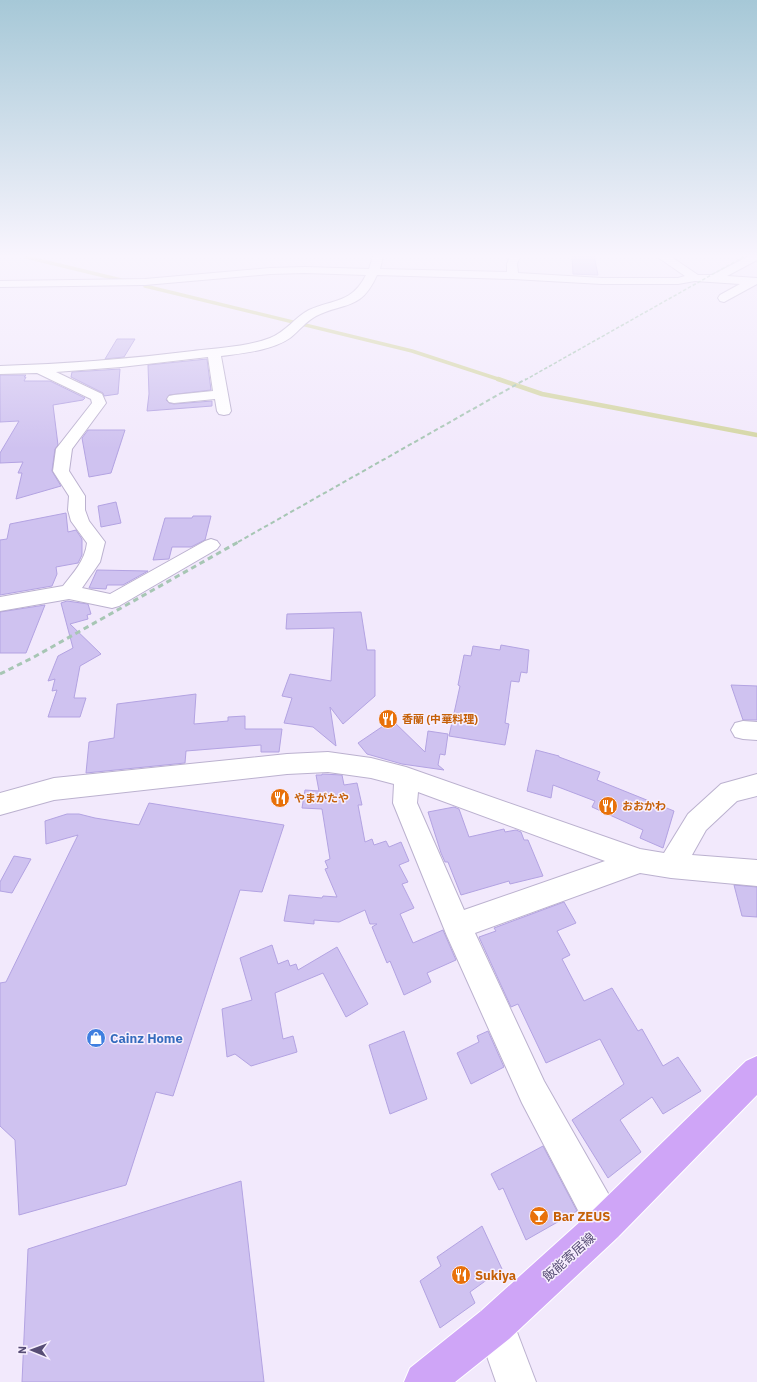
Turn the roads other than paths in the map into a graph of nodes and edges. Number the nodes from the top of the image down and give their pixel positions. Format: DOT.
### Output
graph roads {
  1 [pos="301,320"];
  2 [pos="214,353"];
  3 [pos="39,369"];
  4 [pos="0,370"];
  5 [pos="221,394"];
  6 [pos="174,398"];
  7 [pos="224,411"];
  8 [pos="211,545"];
  9 [pos="69,592"];
  10 [pos="0,604"];
  11 [pos="406,777"];
  12 [pos="757,785"];
  13 [pos="0,804"];
  14 [pos="640,861"];
  15 [pos="671,866"];
  16 [pos="757,872"];
  17 [pos="457,926"];
  18 [pos="757,1072"];
  19 [pos="605,1224"];
  20 [pos="495,1325"];
  21 [pos="424,1382"];
  22 [pos="516,1382"];
  1 -- 2 [label="street"];
  2 -- 3 [label="street"];
  2 -- 5 [label="street"];
  3 -- 4 [label="street"];
  3 -- 9 [label="street"];
  5 -- 6 [label="street"];
  5 -- 7 [label="street"];
  8 -- 9 [label="street"];
  9 -- 10 [label="street"];
  11 -- 13 [label="street"];
  11 -- 14 [label="street"];
  11 -- 17 [label="street"];
  12 -- 15 [label="street"];
  14 -- 15 [label="street"];
  14 -- 17 [label="street"];
  15 -- 16 [label="street"];
  17 -- 19 [label="street"];
  18 -- 19 [label="main road, 飯能寄居線"];
  19 -- 20 [label="main road, 飯能寄居線"];
  20 -- 21 [label="main road, 飯能寄居線"];
  20 -- 22 [label="street"];
}
